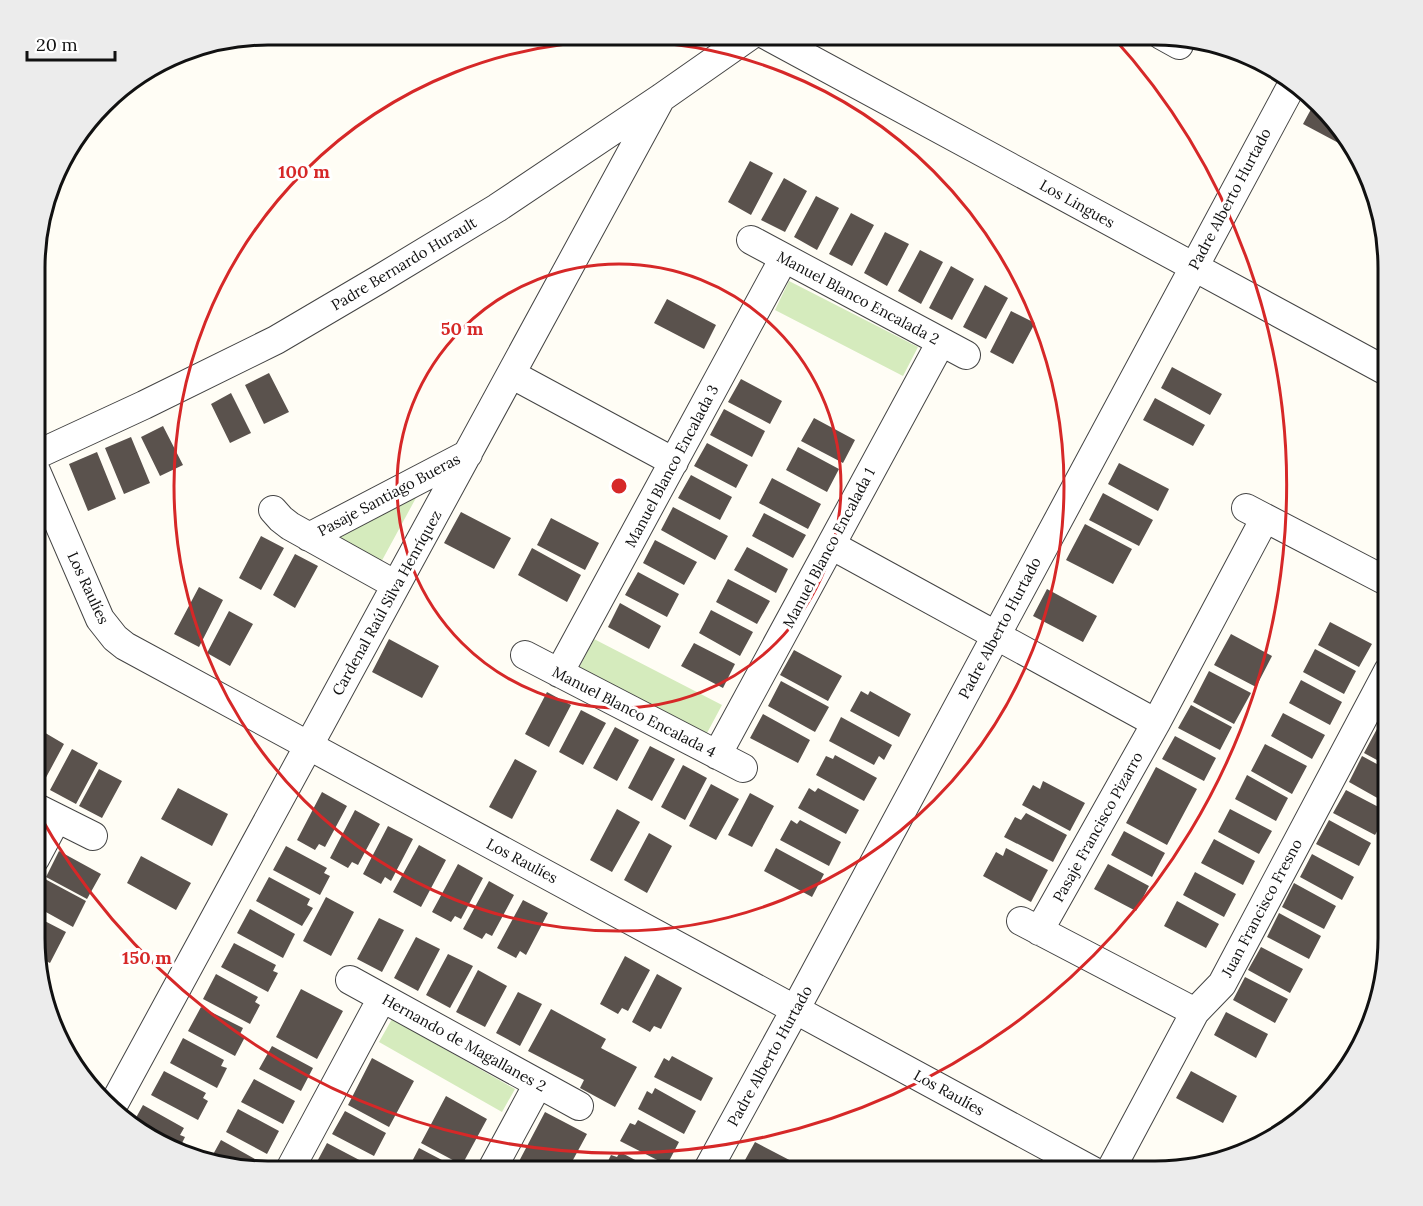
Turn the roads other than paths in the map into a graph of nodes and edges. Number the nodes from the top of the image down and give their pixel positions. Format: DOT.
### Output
graph roads {
  1 [pos="737,45"];
  2 [pos="784,45"];
  3 [pos="1289,90"];
  4 [pos="661,98"];
  5 [pos="750,240"];
  6 [pos="784,258"];
  7 [pos="1194,267"];
  8 [pos="941,342"];
  9 [pos="966,355"];
  10 [pos="1378,367"];
  11 [pos="511,374"];
  12 [pos="45,451"];
  13 [pos="468,454"];
  14 [pos="674,462"];
  15 [pos="45,492"];
  16 [pos="273,510"];
  17 [pos="309,537"];
  18 [pos="831,545"];
  19 [pos="1378,577"];
  20 [pos="396,585"];
  21 [pos="996,635"];
  22 [pos="525,655"];
  23 [pos="559,673"];
  24 [pos="1378,690"];
  25 [pos="1156,723"];
  26 [pos="309,746"];
  27 [pos="717,755"];
  28 [pos="743,768"];
  29 [pos="46,812"];
  30 [pos="93,836"];
  31 [pos="350,980"];
  32 [pos="382,998"];
  33 [pos="795,1010"];
  34 [pos="1195,1012"];
  35 [pos="538,1084"];
  36 [pos="115,1101"];
  37 [pos="579,1106"];
  38 [pos="295,1161"];
  39 [pos="496,1161"];
  40 [pos="712,1161"];
  41 [pos="1074,1161"];
  42 [pos="1115,1161"];
  1 -- 4 [label="street, Padre Bernardo Hurault"];
  2 -- 7 [label="street, Los Lingues"];
  3 -- 7 [label="street, Padre Alberto Hurtado"];
  4 -- 11 [label="street, Cardenal Raúl Silva Henríquez"];
  4 -- 12 [label="street, Padre Bernardo Hurault"];
  5 -- 6 [label="street, Manuel Blanco Encalada 2"];
  6 -- 8 [label="street, Manuel Blanco Encalada 2"];
  6 -- 14 [label="street, Manuel Blanco Encalada 3"];
  7 -- 10 [label="street, Los Lingues"];
  7 -- 21 [label="street, Padre Alberto Hurtado"];
  8 -- 9 [label="street, Manuel Blanco Encalada 2"];
  8 -- 18 [label="street, Manuel Blanco Encalada 1"];
  11 -- 13 [label="street, Cardenal Raúl Silva Henríquez"];
  11 -- 14 [label="street"];
  13 -- 17 [label="street, Pasaje Santiago Bueras"];
  13 -- 20 [label="street, Cardenal Raúl Silva Henríquez"];
  14 -- 23 [label="street, Manuel Blanco Encalada 3"];
  15 -- 26 [label="street, Los Raulíes"];
  16 -- 17 [label="street, Pasaje Santiago Bueras"];
  17 -- 20 [label="street, Pasaje Santiago Bueras"];
  18 -- 21 [label="street"];
  18 -- 27 [label="street, Manuel Blanco Encalada 1"];
  19 -- 25 [label="street, Pasaje Francisco Pizarro"];
  20 -- 26 [label="street, Cardenal Raúl Silva Henríquez"];
  21 -- 25 [label="street"];
  21 -- 33 [label="street, Padre Alberto Hurtado"];
  22 -- 23 [label="street, Manuel Blanco Encalada 4"];
  23 -- 27 [label="street, Manuel Blanco Encalada 4"];
  24 -- 34 [label="street, Juan Francisco Fresno"];
  25 -- 34 [label="street, Pasaje Francisco Pizarro"];
  26 -- 33 [label="street, Los Raulíes"];
  26 -- 36 [label="street, Cardenal Raúl Silva Henríquez"];
  27 -- 28 [label="street, Manuel Blanco Encalada 4"];
  29 -- 30 [label="street"];
  31 -- 32 [label="street, Hernando de Magallanes 2"];
  32 -- 35 [label="street, Hernando de Magallanes 2"];
  32 -- 38 [label="street"];
  33 -- 40 [label="street, Padre Alberto Hurtado"];
  33 -- 41 [label="street, Los Raulíes"];
  34 -- 42 [label="street, Juan Francisco Fresno"];
  35 -- 37 [label="street, Hernando de Magallanes 2"];
  35 -- 39 [label="street"];
}
